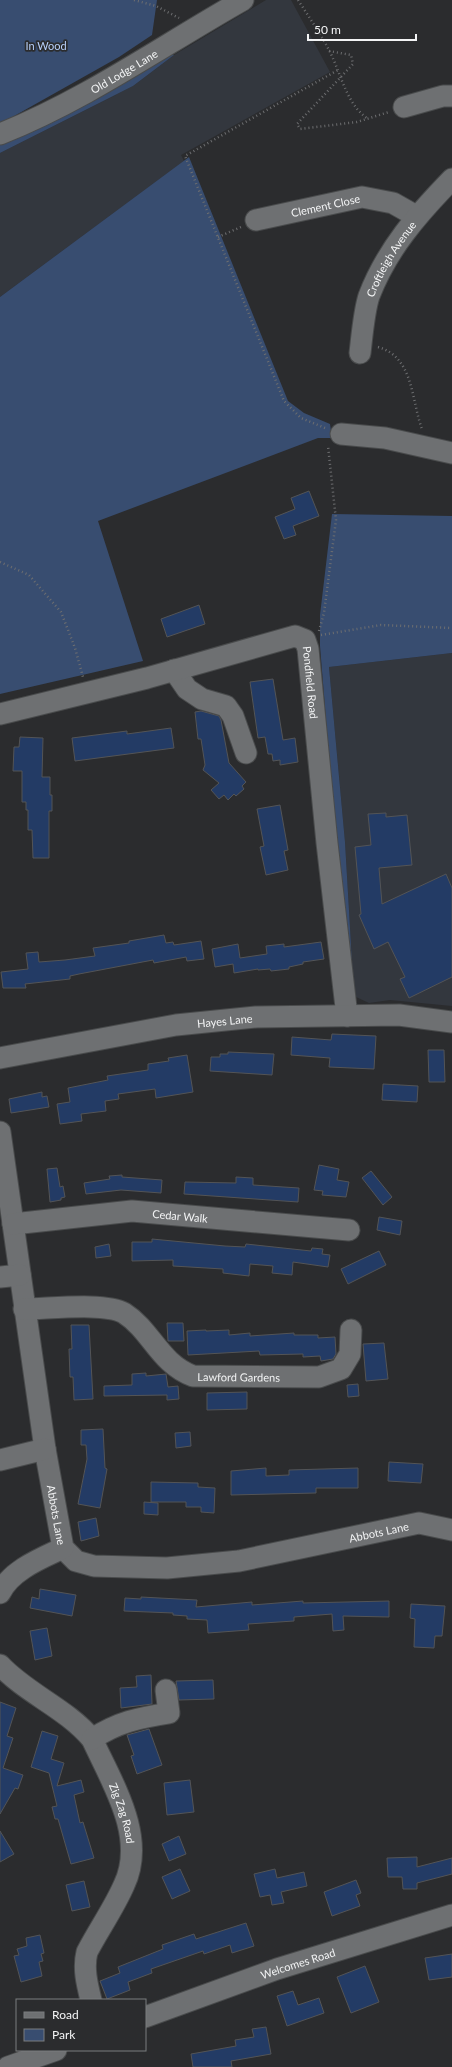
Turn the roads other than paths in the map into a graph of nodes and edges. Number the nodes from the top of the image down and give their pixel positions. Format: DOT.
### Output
graph roads {
  1 [pos="243,0"];
  2 [pos="452,96"];
  3 [pos="404,106"];
  4 [pos="0,134"];
  5 [pos="452,179"];
  6 [pos="416,216"];
  7 [pos="256,220"];
  8 [pos="361,349"];
  9 [pos="332,437"];
  10 [pos="452,453"];
  11 [pos="174,670"];
  12 [pos="0,714"];
  13 [pos="246,753"];
  14 [pos="347,1016"];
  15 [pos="452,1022"];
  16 [pos="0,1058"];
  17 [pos="0,1132"];
  18 [pos="13,1224"];
  19 [pos="348,1230"];
  20 [pos="20,1275"];
  21 [pos="0,1277"];
  22 [pos="24,1309"];
  23 [pos="351,1330"];
  24 [pos="45,1449"];
  25 [pos="0,1460"];
  26 [pos="452,1530"];
  27 [pos="63,1548"];
  28 [pos="0,1593"];
  29 [pos="0,1665"];
  30 [pos="166,1690"];
  31 [pos="92,1740"];
  32 [pos="452,1915"];
  33 [pos="91,1999"];
  34 [pos="146,2017"];
  35 [pos="53,2051"];
  36 [pos="8,2067"];
  1 -- 4 [label="street, Old Lodge Lane"];
  2 -- 3 [label="street"];
  5 -- 6 [label="street, Croftleigh Avenue"];
  6 -- 7 [label="street, Clement Close"];
  6 -- 8 [label="street, Croftleigh Avenue"];
  9 -- 10 [label="street"];
  11 -- 12 [label="street, Pondfield Road"];
  11 -- 13 [label="street"];
  11 -- 14 [label="street, Pondfield Road"];
  14 -- 15 [label="street, Hayes Lane"];
  14 -- 16 [label="street, Hayes Lane"];
  17 -- 18 [label="street, Abbots Lane"];
  18 -- 19 [label="street, Cedar Walk"];
  18 -- 20 [label="street, Abbots Lane"];
  20 -- 21 [label="street"];
  20 -- 22 [label="street, Abbots Lane"];
  22 -- 23 [label="street, Lawford Gardens"];
  22 -- 24 [label="street, Abbots Lane"];
  24 -- 25 [label="street"];
  24 -- 27 [label="street, Abbots Lane"];
  26 -- 27 [label="street, Abbots Lane"];
  27 -- 28 [label="street"];
  29 -- 31 [label="street, Zig Zag Road"];
  30 -- 31 [label="street"];
  31 -- 33 [label="street, Zig Zag Road"];
  32 -- 34 [label="street, Welcomes Road"];
  35 -- 36 [label="street"];
}
